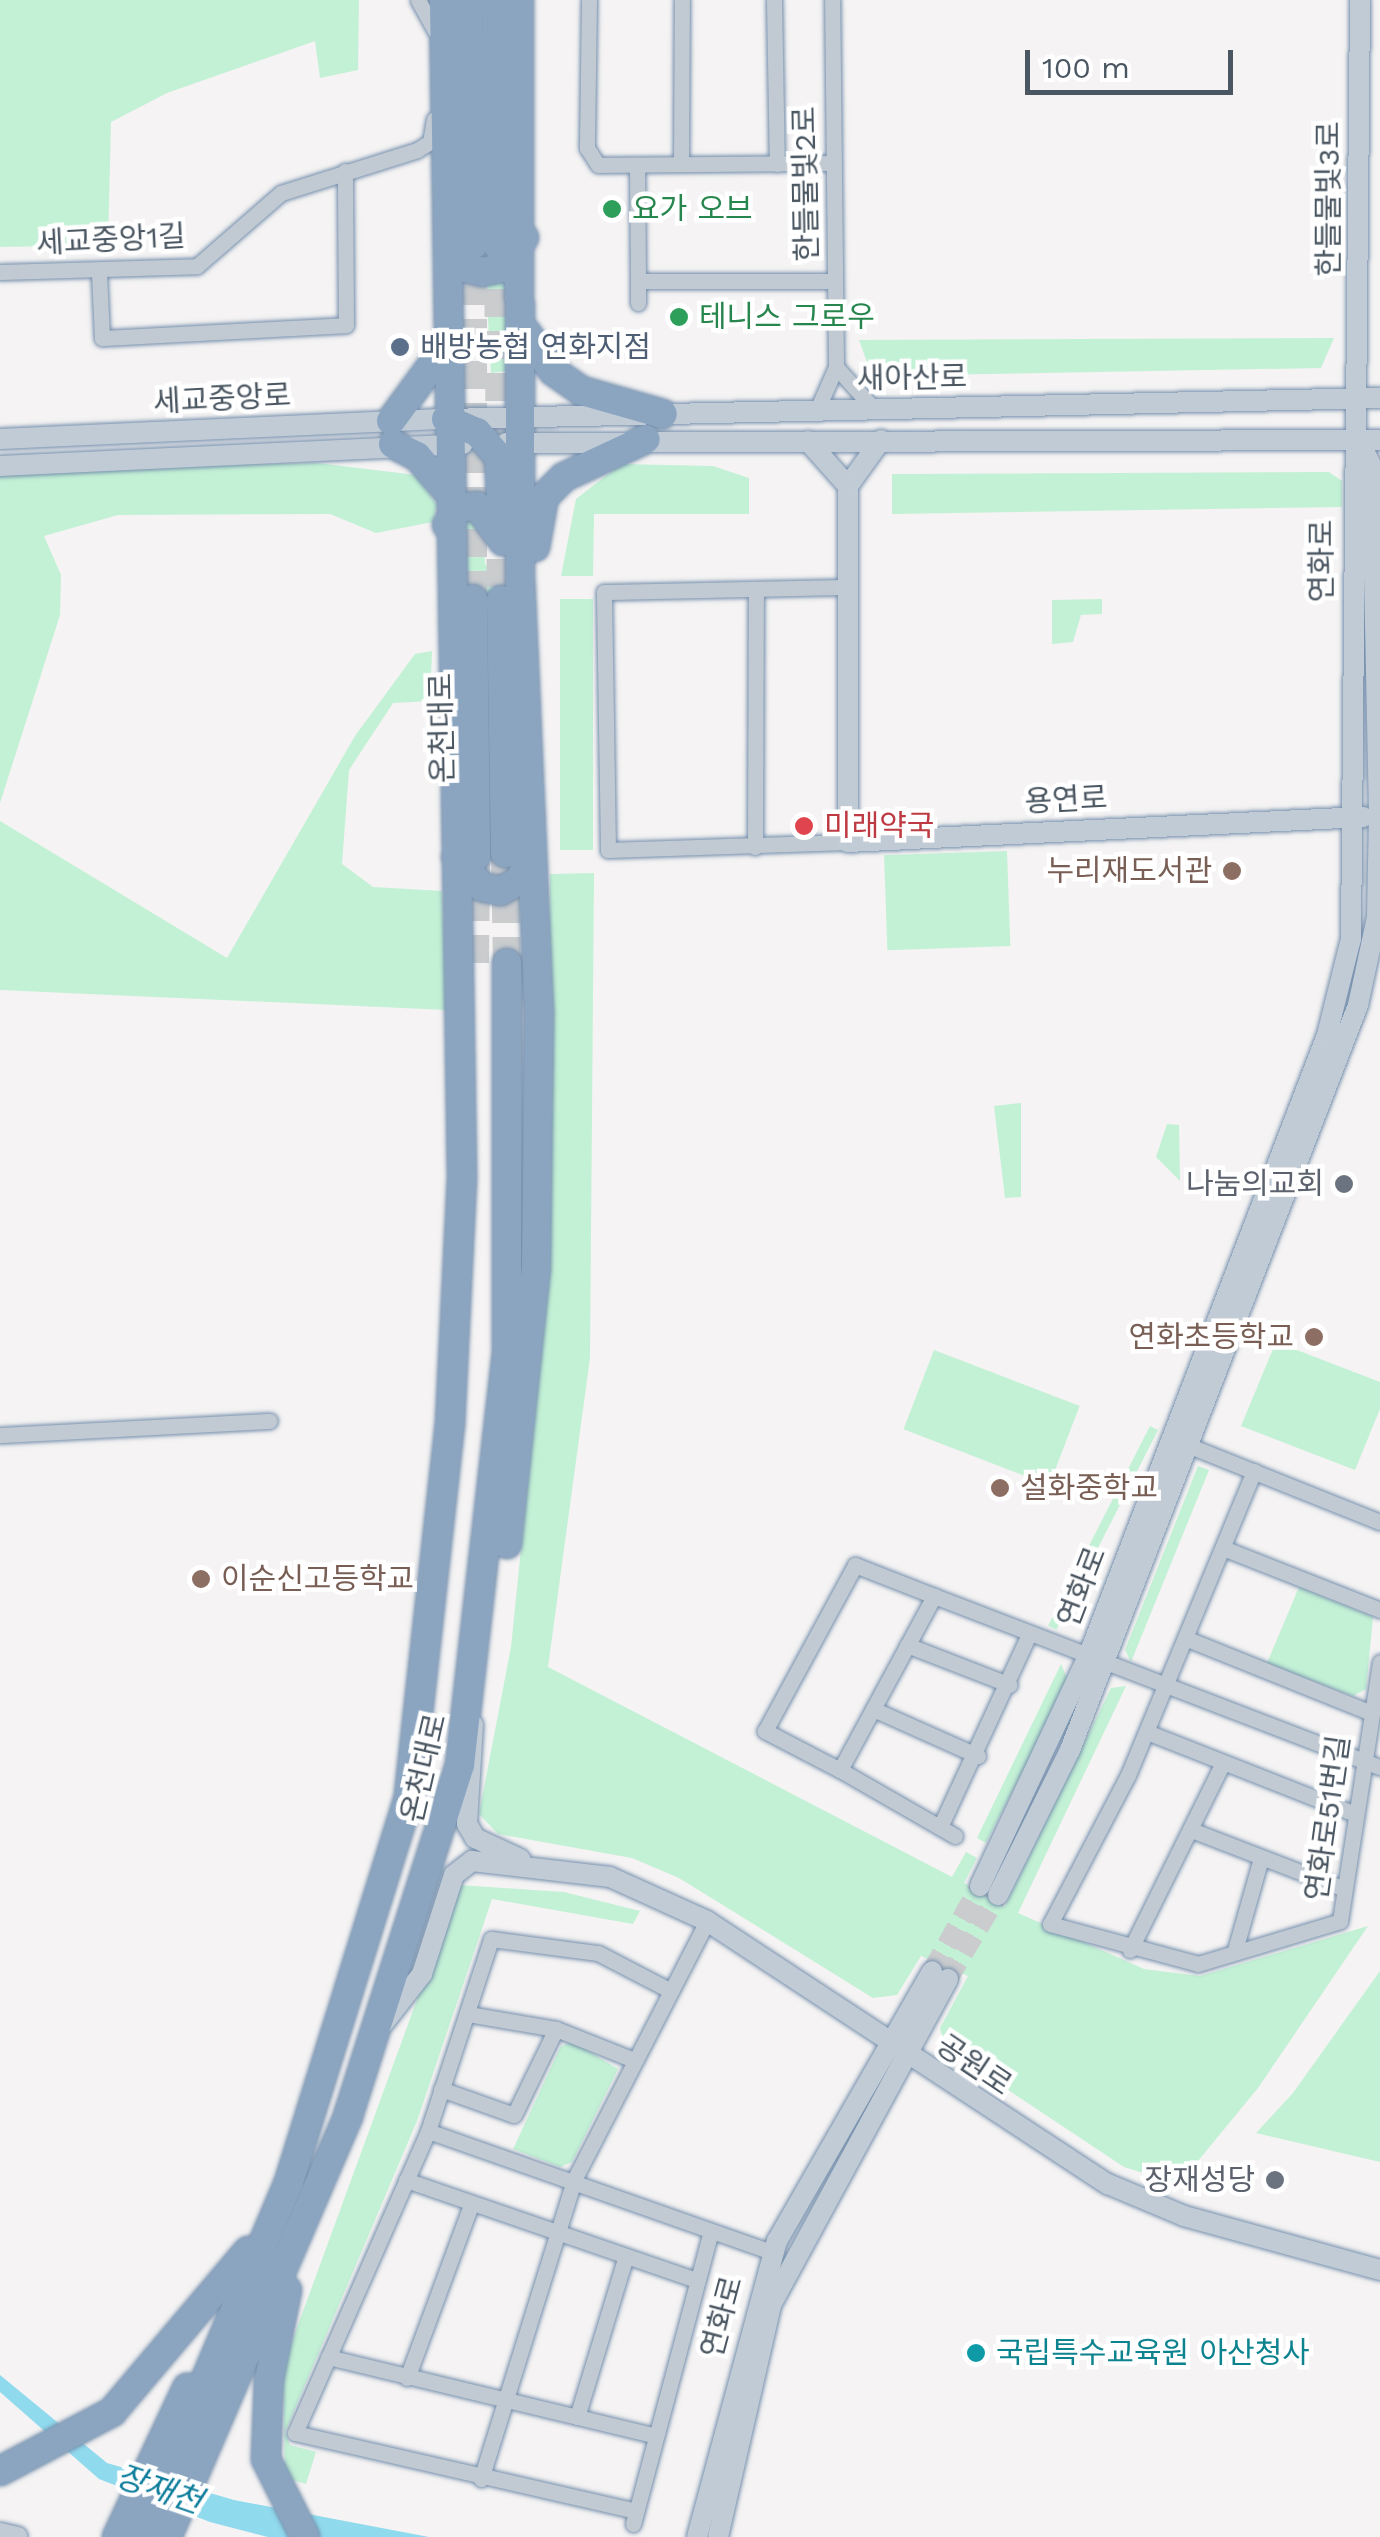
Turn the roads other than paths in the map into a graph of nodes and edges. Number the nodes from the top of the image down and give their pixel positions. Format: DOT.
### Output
graph roads {
  1 [pos="418,0"];
  2 [pos="444,0"];
  3 [pos="468,0"];
  4 [pos="496,0"];
  5 [pos="520,0"];
  6 [pos="589,0"];
  7 [pos="682,0"];
  8 [pos="774,0"];
  9 [pos="832,0"];
  10 [pos="1360,0"];
  11 [pos="637,164"];
  12 [pos="681,164"];
  13 [pos="777,164"];
  14 [pos="834,164"];
  15 [pos="345,171"];
  16 [pos="486,241"];
  17 [pos="0,272"];
  18 [pos="99,274"];
  19 [pos="638,281"];
  20 [pos="835,281"];
  21 [pos="638,303"];
  22 [pos="526,332"];
  23 [pos="446,344"];
  24 [pos="836,367"];
  25 [pos="1370,398"];
  26 [pos="874,409"];
  27 [pos="817,410"];
  28 [pos="663,414"];
  29 [pos="522,430"];
  30 [pos="446,431"];
  31 [pos="392,433"];
  32 [pos="0,439"];
  33 [pos="646,439"];
  34 [pos="881,440"];
  35 [pos="1370,440"];
  36 [pos="808,441"];
  37 [pos="490,443"];
  38 [pos="0,466"];
  39 [pos="848,486"];
  40 [pos="446,490"];
  41 [pos="446,525"];
  42 [pos="502,541"];
  43 [pos="848,587"];
  44 [pos="756,588"];
  45 [pos="498,594"];
  46 [pos="524,637"];
  47 [pos="1379,815"];
  48 [pos="1353,818"];
  49 [pos="848,842"];
  50 [pos="755,847"];
  51 [pos="518,855"];
  52 [pos="466,857"];
  53 [pos="475,963"];
  54 [pos="506,963"];
  55 [pos="270,1421"];
  56 [pos="0,1435"];
  57 [pos="1190,1446"];
  58 [pos="1254,1471"];
  59 [pos="1380,1522"];
  60 [pos="1223,1548"];
  61 [pos="934,1596"];
  62 [pos="484,1610"];
  63 [pos="1380,1610"];
  64 [pos="1030,1634"];
  65 [pos="1185,1638"];
  66 [pos="908,1645"];
  67 [pos="1096,1659"];
  68 [pos="1380,1662"];
  69 [pos="1010,1685"];
  70 [pos="1164,1686"];
  71 [pos="472,1704"];
  72 [pos="873,1709"];
  73 [pos="1372,1712"];
  74 [pos="1147,1732"];
  75 [pos="978,1756"];
  76 [pos="1223,1763"];
  77 [pos="1362,1764"];
  78 [pos="1380,1766"];
  79 [pos="840,1770"];
  80 [pos="408,1804"];
  81 [pos="1353,1813"];
  82 [pos="1194,1830"];
  83 [pos="1262,1858"];
  84 [pos="556,1870"];
  85 [pos="1342,1888"];
  86 [pos="989,1890"];
  87 [pos="707,1920"];
  88 [pos="1130,1950"];
  89 [pos="1235,1950"];
  90 [pos="940,1975"];
  91 [pos="669,1990"];
  92 [pos="468,2014"];
  93 [pos="380,2027"];
  94 [pos="556,2028"];
  95 [pos="898,2051"];
  96 [pos="634,2060"];
  97 [pos="441,2089"];
  98 [pos="428,2131"];
  99 [pos="406,2180"];
  100 [pos="574,2180"];
  101 [pos="471,2205"];
  102 [pos="274,2217"];
  103 [pos="554,2231"];
  104 [pos="711,2231"];
  105 [pos="298,2238"];
  106 [pos="772,2252"];
  107 [pos="626,2256"];
  108 [pos="1380,2270"];
  109 [pos="694,2279"];
  110 [pos="328,2358"];
  111 [pos="408,2378"];
  112 [pos="502,2400"];
  113 [pos="577,2417"];
  114 [pos="656,2436"];
  115 [pos="181,2442"];
  116 [pos="0,2471"];
  117 [pos="481,2479"];
  118 [pos="0,2533"];
  119 [pos="18,2537"];
  120 [pos="116,2537"];
  121 [pos="138,2537"];
  122 [pos="167,2537"];
  123 [pos="305,2537"];
  124 [pos="697,2537"];
  125 [pos="718,2537"];
  1 -- 15 [label="street, 세교중앙1길"];
  2 -- 16 [label="highway"];
  3 -- 16 [label="highway"];
  4 -- 16 [label="highway"];
  5 -- 16 [label="highway"];
  6 -- 11 [label="street"];
  7 -- 12 [label="street"];
  8 -- 13 [label="street"];
  9 -- 14 [label="street, 한들물빛2로"];
  10 -- 25 [label="street, 한들물빛3로"];
  11 -- 12 [label="street"];
  11 -- 19 [label="street"];
  12 -- 13 [label="street"];
  13 -- 14 [label="street"];
  14 -- 20 [label="street, 한들물빛2로"];
  15 -- 18 [label="street, 세교중앙1길"];
  15 -- 18 [label="street"];
  16 -- 22 [label="highway"];
  16 -- 23 [label="highway"];
  17 -- 18 [label="street, 세교중앙1길"];
  19 -- 20 [label="street"];
  19 -- 21 [label="street"];
  20 -- 24 [label="street, 한들물빛2로"];
  22 -- 28 [label="highway"];
  22 -- 29 [label="highway"];
  23 -- 30 [label="highway"];
  23 -- 31 [label="highway"];
  24 -- 26 [label="street"];
  24 -- 27 [label="street"];
  25 -- 26 [label="street, 새아산로"];
  25 -- 35 [label="street, 한들물빛3로"];
  26 -- 27 [label="street, 새아산로"];
  27 -- 28 [label="street, 새아산로"];
  28 -- 29 [label="street, 새아산로"];
  29 -- 30 [label="street, 새아산로"];
  29 -- 33 [label="street, 새아산로"];
  29 -- 37 [label="street, 새아산로"];
  29 -- 45 [label="highway"];
  30 -- 31 [label="street, 세교중앙로"];
  30 -- 37 [label="highway"];
  30 -- 40 [label="highway"];
  31 -- 32 [label="street, 세교중앙로"];
  31 -- 38 [label="street, 세교중앙로"];
  31 -- 40 [label="highway"];
  33 -- 36 [label="street, 새아산로"];
  33 -- 46 [label="highway"];
  34 -- 35 [label="street, 새아산로"];
  34 -- 36 [label="street, 새아산로"];
  34 -- 39 [label="street, 새아산로"];
  35 -- 47 [label="street, 연화로"];
  35 -- 48 [label="street, 연화로"];
  36 -- 39 [label="street"];
  37 -- 42 [label="highway"];
  39 -- 43 [label="street"];
  40 -- 41 [label="highway"];
  41 -- 42 [label="highway"];
  41 -- 52 [label="highway"];
  42 -- 45 [label="highway"];
  43 -- 44 [label="street, 용연로"];
  43 -- 49 [label="street"];
  44 -- 50 [label="street"];
  44 -- 50 [label="street, 용연로"];
  45 -- 46 [label="highway"];
  45 -- 51 [label="highway, 온천대로"];
  45 -- 52 [label="highway, 온천대로"];
  46 -- 51 [label="highway"];
  47 -- 48 [label="street, 용연로"];
  47 -- 57 [label="street, 연화로"];
  48 -- 49 [label="street, 용연로"];
  48 -- 67 [label="street, 연화로"];
  49 -- 50 [label="street, 용연로"];
  51 -- 52 [label="highway"];
  51 -- 62 [label="highway"];
  52 -- 80 [label="highway"];
  53 -- 80 [label="highway, 온천대로"];
  54 -- 62 [label="highway, 온천대로"];
  55 -- 56 [label="street"];
  57 -- 58 [label="street"];
  57 -- 67 [label="street, 연화로"];
  58 -- 59 [label="street"];
  58 -- 60 [label="street"];
  60 -- 63 [label="street"];
  60 -- 65 [label="street"];
  61 -- 64 [label="street"];
  61 -- 66 [label="street"];
  61 -- 79 [label="street"];
  62 -- 71 [label="highway, 온천대로"];
  64 -- 67 [label="street"];
  64 -- 69 [label="street"];
  65 -- 70 [label="street"];
  65 -- 73 [label="street"];
  66 -- 69 [label="street"];
  66 -- 72 [label="street"];
  67 -- 70 [label="street, 연화로"];
  67 -- 86 [label="street, 연화로"];
  68 -- 73 [label="street, 연화로51번길"];
  69 -- 75 [label="street"];
  70 -- 74 [label="street"];
  70 -- 77 [label="street, 연화로"];
  71 -- 84 [label="street"];
  71 -- 93 [label="highway, 온천대로"];
  72 -- 75 [label="street"];
  72 -- 79 [label="street"];
  73 -- 77 [label="street, 연화로51번길"];
  74 -- 76 [label="street"];
  74 -- 88 [label="street, 연화로51번길"];
  75 -- 79 [label="street"];
  76 -- 81 [label="street"];
  76 -- 82 [label="street"];
  77 -- 78 [label="street, 연화로"];
  77 -- 81 [label="street, 연화로51번길"];
  80 -- 102 [label="highway, 온천대로"];
  81 -- 85 [label="street, 연화로51번길"];
  82 -- 83 [label="street"];
  82 -- 88 [label="street"];
  83 -- 85 [label="street"];
  83 -- 89 [label="street"];
  84 -- 87 [label="street, 공원로"];
  84 -- 93 [label="street"];
  85 -- 89 [label="street, 연화로51번길"];
  87 -- 91 [label="street"];
  87 -- 95 [label="street, 공원로"];
  88 -- 89 [label="street, 연화로51번길"];
  90 -- 95 [label="street, 연화로"];
  91 -- 92 [label="street"];
  91 -- 96 [label="street"];
  92 -- 94 [label="street"];
  92 -- 97 [label="street"];
  93 -- 105 [label="highway, 온천대로"];
  94 -- 96 [label="street"];
  94 -- 97 [label="street"];
  95 -- 106 [label="street, 연화로"];
  95 -- 108 [label="street, 공원로"];
  95 -- 125 [label="street, 연화로"];
  96 -- 100 [label="street"];
  97 -- 98 [label="street"];
  98 -- 99 [label="street"];
  98 -- 100 [label="street"];
  99 -- 101 [label="street"];
  99 -- 110 [label="street"];
  100 -- 103 [label="street"];
  100 -- 104 [label="street"];
  101 -- 103 [label="street"];
  101 -- 111 [label="street"];
  102 -- 115 [label="highway, 온천대로"];
  102 -- 116 [label="highway"];
  103 -- 107 [label="street"];
  103 -- 112 [label="street"];
  104 -- 106 [label="street"];
  104 -- 109 [label="street"];
  105 -- 115 [label="highway, 온천대로"];
  105 -- 123 [label="highway"];
  106 -- 124 [label="street, 연화로"];
  107 -- 109 [label="street"];
  107 -- 113 [label="street"];
  109 -- 114 [label="street"];
  110 -- 111 [label="street"];
  110 -- 117 [label="street"];
  111 -- 112 [label="street"];
  112 -- 113 [label="street"];
  112 -- 117 [label="street"];
  113 -- 114 [label="street"];
  114 -- 117 [label="street"];
  115 -- 120 [label="highway"];
  115 -- 121 [label="highway, 온천대로"];
  115 -- 122 [label="highway, 온천대로"];
  118 -- 119 [label="street"];
}
